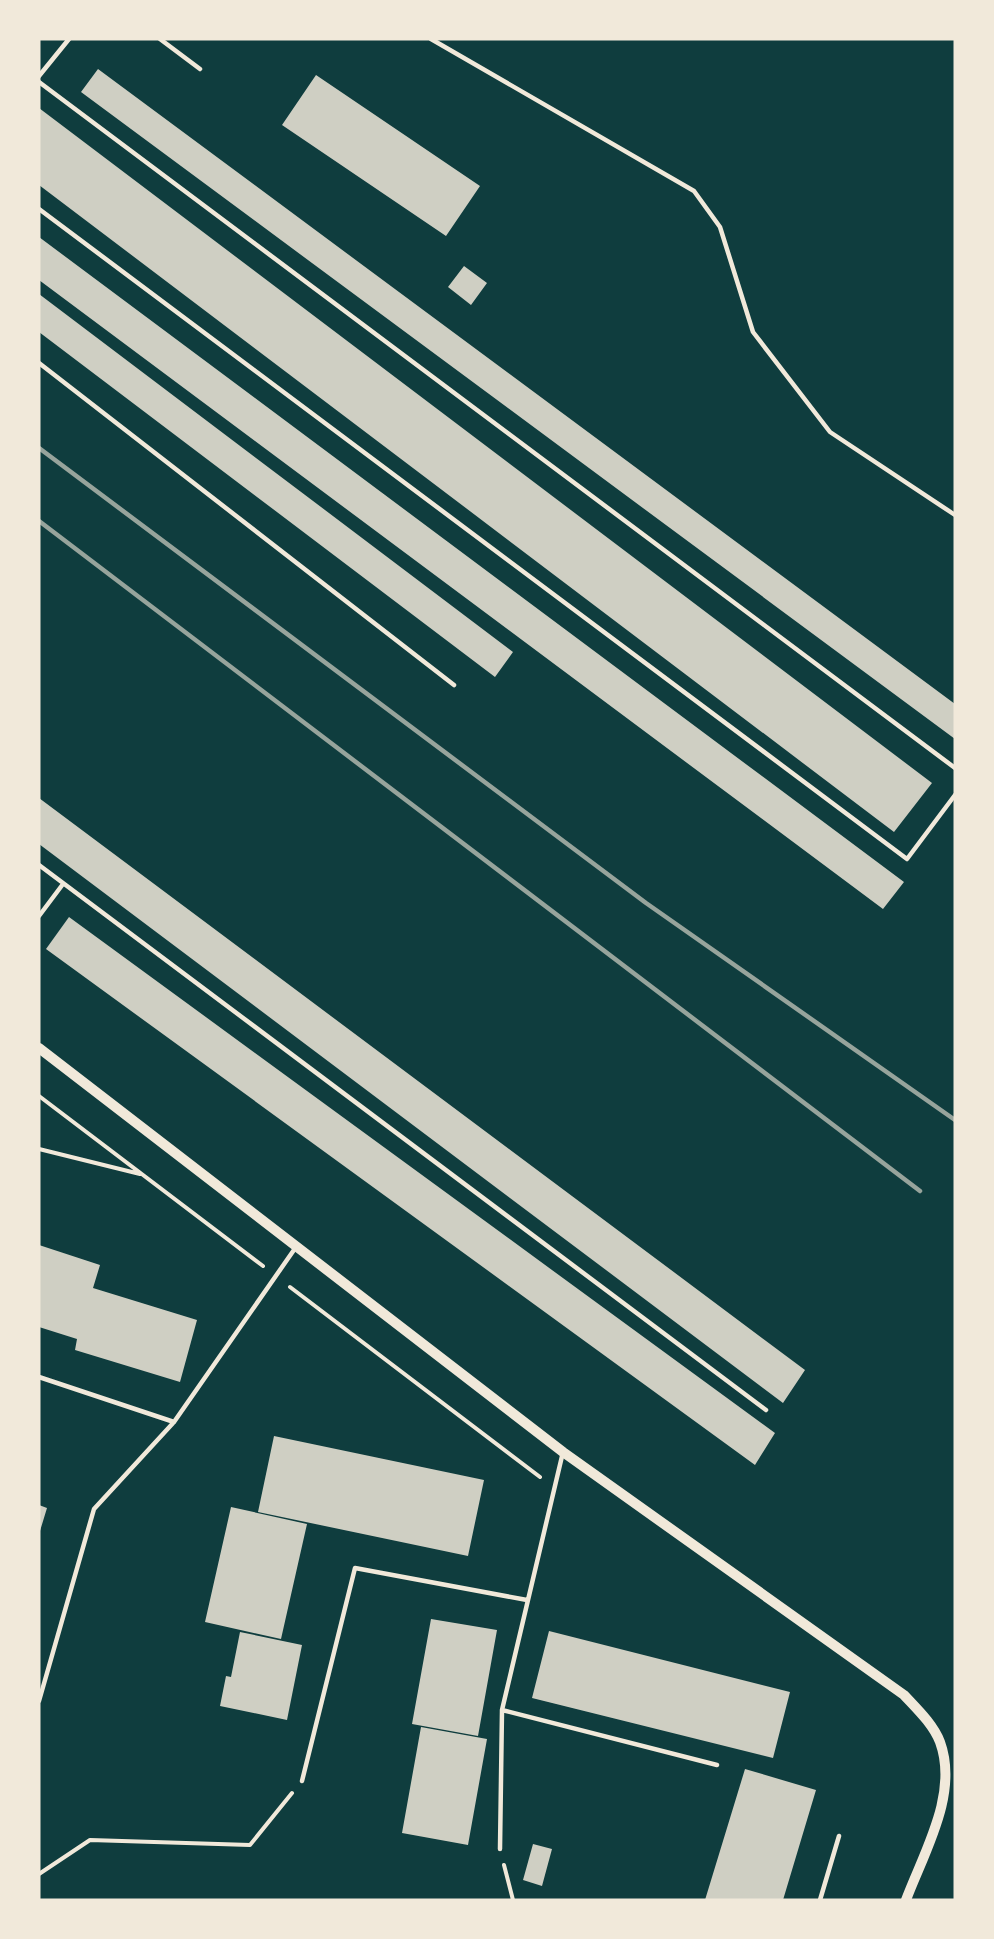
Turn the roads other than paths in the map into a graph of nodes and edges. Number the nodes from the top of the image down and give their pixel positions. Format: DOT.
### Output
graph roads {
  1 [pos="69,39"];
  2 [pos="160,39"];
  3 [pos="431,39"];
  4 [pos="200,69"];
  5 [pos="39,76"];
  6 [pos="39,82"];
  7 [pos="39,209"];
  8 [pos="39,363"];
  9 [pos="955,515"];
  10 [pos="454,686"];
  11 [pos="955,768"];
  12 [pos="955,795"];
  13 [pos="39,865"];
  14 [pos="63,884"];
  15 [pos="39,916"];
  16 [pos="39,1048"];
  17 [pos="298,1245"];
  18 [pos="39,1377"];
  19 [pos="766,1410"];
  20 [pos="174,1422"];
  21 [pos="563,1452"];
  22 [pos="527,1600"];
  23 [pos="39,1701"];
  24 [pos="502,1710"];
  25 [pos="717,1765"];
  26 [pos="302,1781"];
  27 [pos="838,1836"];
  28 [pos="500,1849"];
  29 [pos="820,1900"];
  30 [pos="906,1900"];
  1 -- 5 [label="lane"];
  2 -- 4 [label="lane"];
  3 -- 9 [label="lane"];
  6 -- 11 [label="lane"];
  7 -- 12 [label="lane"];
  8 -- 10 [label="lane"];
  13 -- 14 [label="lane"];
  14 -- 15 [label="lane"];
  14 -- 19 [label="lane"];
  16 -- 17 [label="street"];
  17 -- 20 [label="lane"];
  17 -- 21 [label="street"];
  18 -- 20 [label="lane"];
  20 -- 23 [label="lane"];
  21 -- 22 [label="lane"];
  21 -- 30 [label="street"];
  22 -- 24 [label="lane"];
  22 -- 26 [label="lane"];
  24 -- 25 [label="lane"];
  24 -- 28 [label="lane"];
  27 -- 29 [label="lane"];
}
